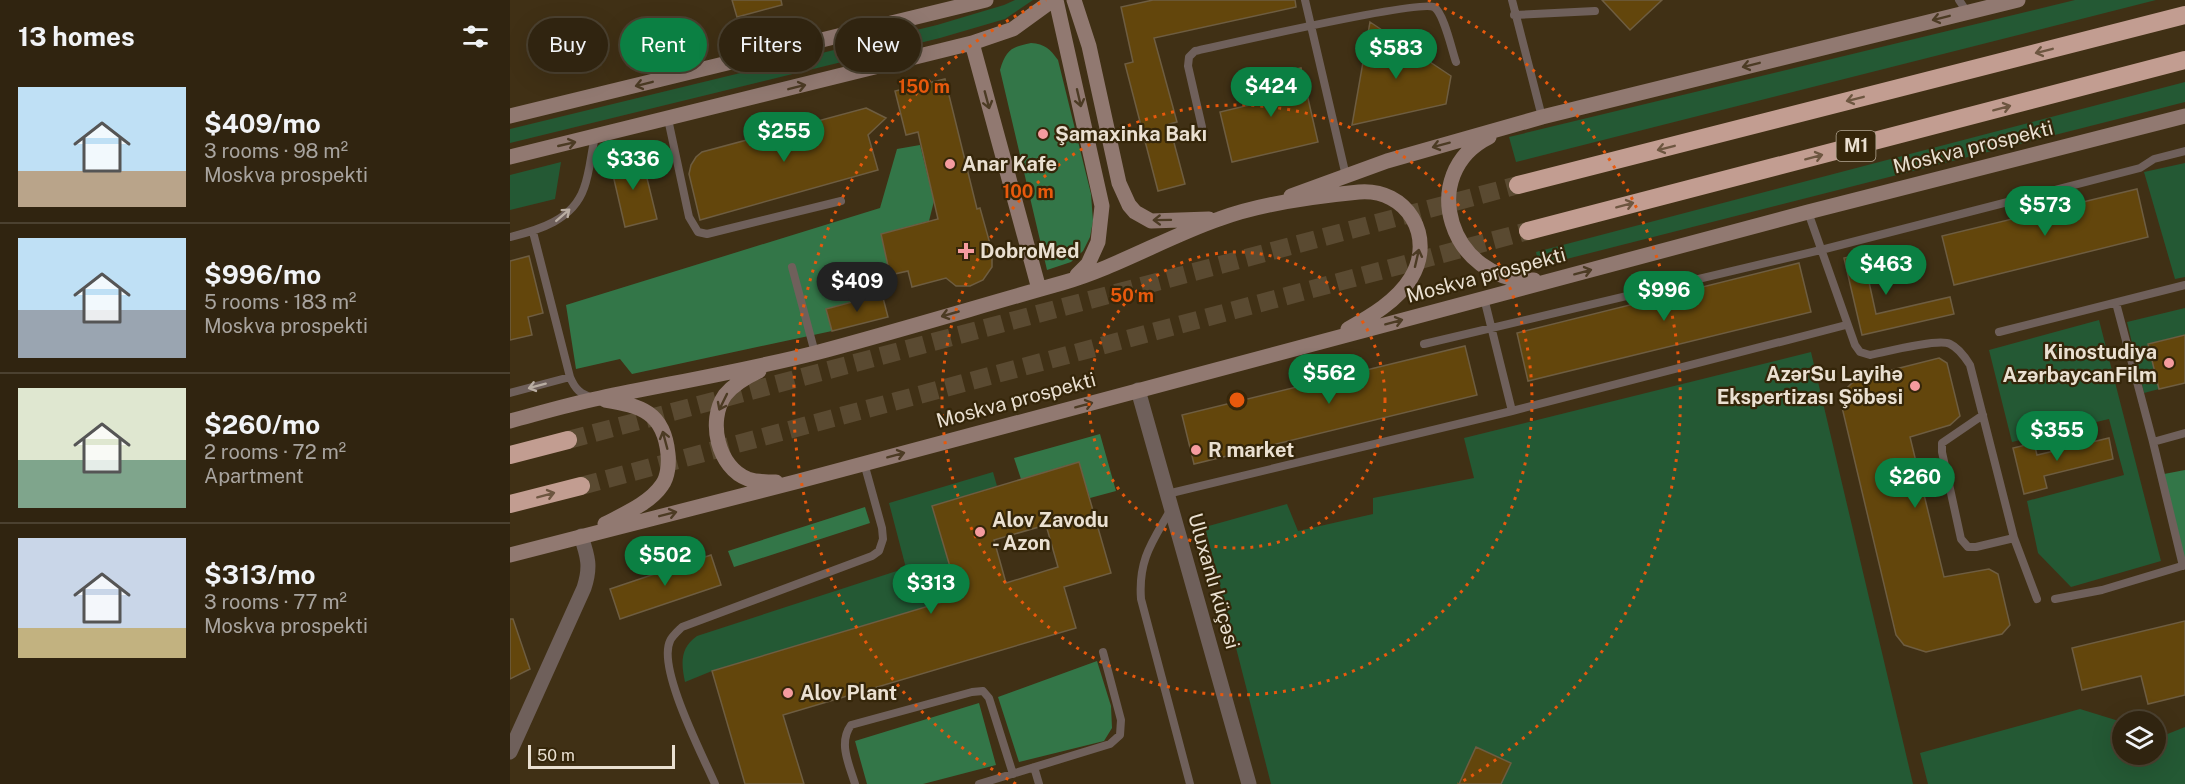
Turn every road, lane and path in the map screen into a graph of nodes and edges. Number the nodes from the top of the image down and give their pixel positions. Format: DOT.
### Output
graph roads {
  1 [pos="986,0"];
  2 [pos="1054,0"];
  3 [pos="1074,0"];
  4 [pos="1305,0"];
  5 [pos="1512,0"];
  6 [pos="2018,0"];
  7 [pos="1963,6"];
  8 [pos="2185,7"];
  9 [pos="1595,11"];
  10 [pos="1514,15"];
  11 [pos="2185,15"];
  12 [pos="1312,26"];
  13 [pos="2100,37"];
  14 [pos="972,43"];
  15 [pos="2185,60"];
  16 [pos="1456,62"];
  17 [pos="510,116"];
  18 [pos="2185,116"];
  19 [pos="1542,117"];
  20 [pos="668,119"];
  21 [pos="1202,127"];
  22 [pos="1510,127"];
  23 [pos="595,137"];
  24 [pos="2185,151"];
  25 [pos="510,157"];
  26 [pos="1346,176"];
  27 [pos="1518,185"];
  28 [pos="841,201"];
  29 [pos="1262,207"];
  30 [pos="1808,212"];
  31 [pos="1221,218"];
  32 [pos="1528,231"];
  33 [pos="533,232"];
  34 [pos="510,237"];
  35 [pos="1821,250"];
  36 [pos="792,267"];
  37 [pos="1559,279"];
  38 [pos="1072,280"];
  39 [pos="2185,285"];
  40 [pos="1039,289"];
  41 [pos="1484,298"];
  42 [pos="2116,303"];
  43 [pos="1846,325"];
  44 [pos="1492,327"];
  45 [pos="1999,332"];
  46 [pos="1333,339"];
  47 [pos="1424,344"];
  48 [pos="815,353"];
  49 [pos="787,360"];
  50 [pos="570,377"];
  51 [pos="1138,390"];
  52 [pos="510,393"];
  53 [pos="596,399"];
  54 [pos="1512,411"];
  55 [pos="1983,415"];
  56 [pos="510,421"];
  57 [pos="2185,433"];
  58 [pos="568,440"];
  59 [pos="2154,442"];
  60 [pos="510,455"];
  61 [pos="864,463"];
  62 [pos="799,481"];
  63 [pos="581,486"];
  64 [pos="1169,501"];
  65 [pos="510,504"];
  66 [pos="582,536"];
  67 [pos="2014,538"];
  68 [pos="510,555"];
  69 [pos="2184,566"];
  70 [pos="2037,599"];
  71 [pos="2055,599"];
  72 [pos="1103,652"];
  73 [pos="510,752"];
  74 [pos="1035,767"];
  75 [pos="1013,774"];
  76 [pos="715,784"];
  77 [pos="855,784"];
  78 [pos="979,784"];
  79 [pos="1039,784"];
  80 [pos="1190,784"];
  81 [pos="1249,784"];
  1 -- 17 [label="main road, one-way"];
  2 -- 14 [label="main road"];
  2 -- 38 [label="main road, one-way"];
  31 -- 3 [label="main road, one-way"];
  4 -- 12 [label="lane"];
  5 -- 10 [label="lane"];
  6 -- 7 [label="main road"];
  7 -- 19 [label="main road, one-way"];
  8 -- 13 [label="main road"];
  9 -- 10 [label="lane"];
  10 -- 19 [label="lane"];
  11 -- 13 [label="highway, M1"];
  12 -- 16 [label="lane"];
  12 -- 21 [label="lane"];
  12 -- 26 [label="lane"];
  13 -- 27 [label="highway, M1, one-way"];
  20 -- 14 [label="main road, one-way"];
  14 -- 40 [label="main road, one-way"];
  32 -- 15 [label="highway, Moskva prospekti / M1, one-way"];
  18 -- 30 [label="main road, Moskva prospekti"];
  19 -- 22 [label="main road"];
  20 -- 23 [label="main road"];
  20 -- 28 [label="lane"];
  22 -- 26 [label="main road, one-way"];
  22 -- 37 [label="main road"];
  25 -- 23 [label="main road, one-way"];
  33 -- 23 [label="lane, one-way"];
  24 -- 35 [label="lane"];
  26 -- 29 [label="main road"];
  29 -- 31 [label="main road"];
  46 -- 29 [label="main road, one-way"];
  30 -- 35 [label="lane"];
  37 -- 30 [label="main road, Moskva prospekti, one-way"];
  31 -- 38 [label="main road"];
  33 -- 34 [label="lane"];
  33 -- 50 [label="lane"];
  35 -- 43 [label="lane"];
  35 -- 44 [label="lane"];
  36 -- 48 [label="lane"];
  37 -- 41 [label="main road, Moskva prospekti"];
  38 -- 40 [label="main road"];
  39 -- 42 [label="lane"];
  40 -- 48 [label="main road, one-way"];
  41 -- 44 [label="lane"];
  46 -- 41 [label="main road, Moskva prospekti, one-way"];
  42 -- 45 [label="lane"];
  42 -- 59 [label="lane"];
  43 -- 54 [label="lane"];
  43 -- 55 [label="lane"];
  44 -- 47 [label="lane"];
  44 -- 54 [label="lane"];
  46 -- 51 [label="main road, Moskva prospekti"];
  48 -- 49 [label="main road"];
  49 -- 53 [label="main road"];
  49 -- 62 [label="main road, one-way"];
  50 -- 52 [label="lane, one-way"];
  50 -- 53 [label="lane"];
  61 -- 51 [label="main road, Moskva prospekti, one-way"];
  51 -- 64 [label="street, Uluxanlı küçəsi"];
  53 -- 56 [label="main road"];
  66 -- 53 [label="main road, one-way"];
  54 -- 64 [label="lane"];
  55 -- 67 [label="lane"];
  55 -- 67 [label="lane"];
  57 -- 59 [label="lane"];
  58 -- 60 [label="highway"];
  59 -- 69 [label="lane"];
  61 -- 62 [label="main road, Moskva prospekti"];
  61 -- 76 [label="lane"];
  66 -- 62 [label="main road, one-way"];
  65 -- 63 [label="highway, one-way"];
  64 -- 80 [label="lane"];
  64 -- 81 [label="street, Uluxanlı küçəsi"];
  66 -- 68 [label="main road"];
  66 -- 73 [label="street"];
  67 -- 70 [label="lane"];
  69 -- 71 [label="lane"];
  72 -- 74 [label="lane"];
  74 -- 75 [label="lane"];
  74 -- 79 [label="lane"];
  75 -- 77 [label="lane"];
  75 -- 78 [label="lane"];
}
